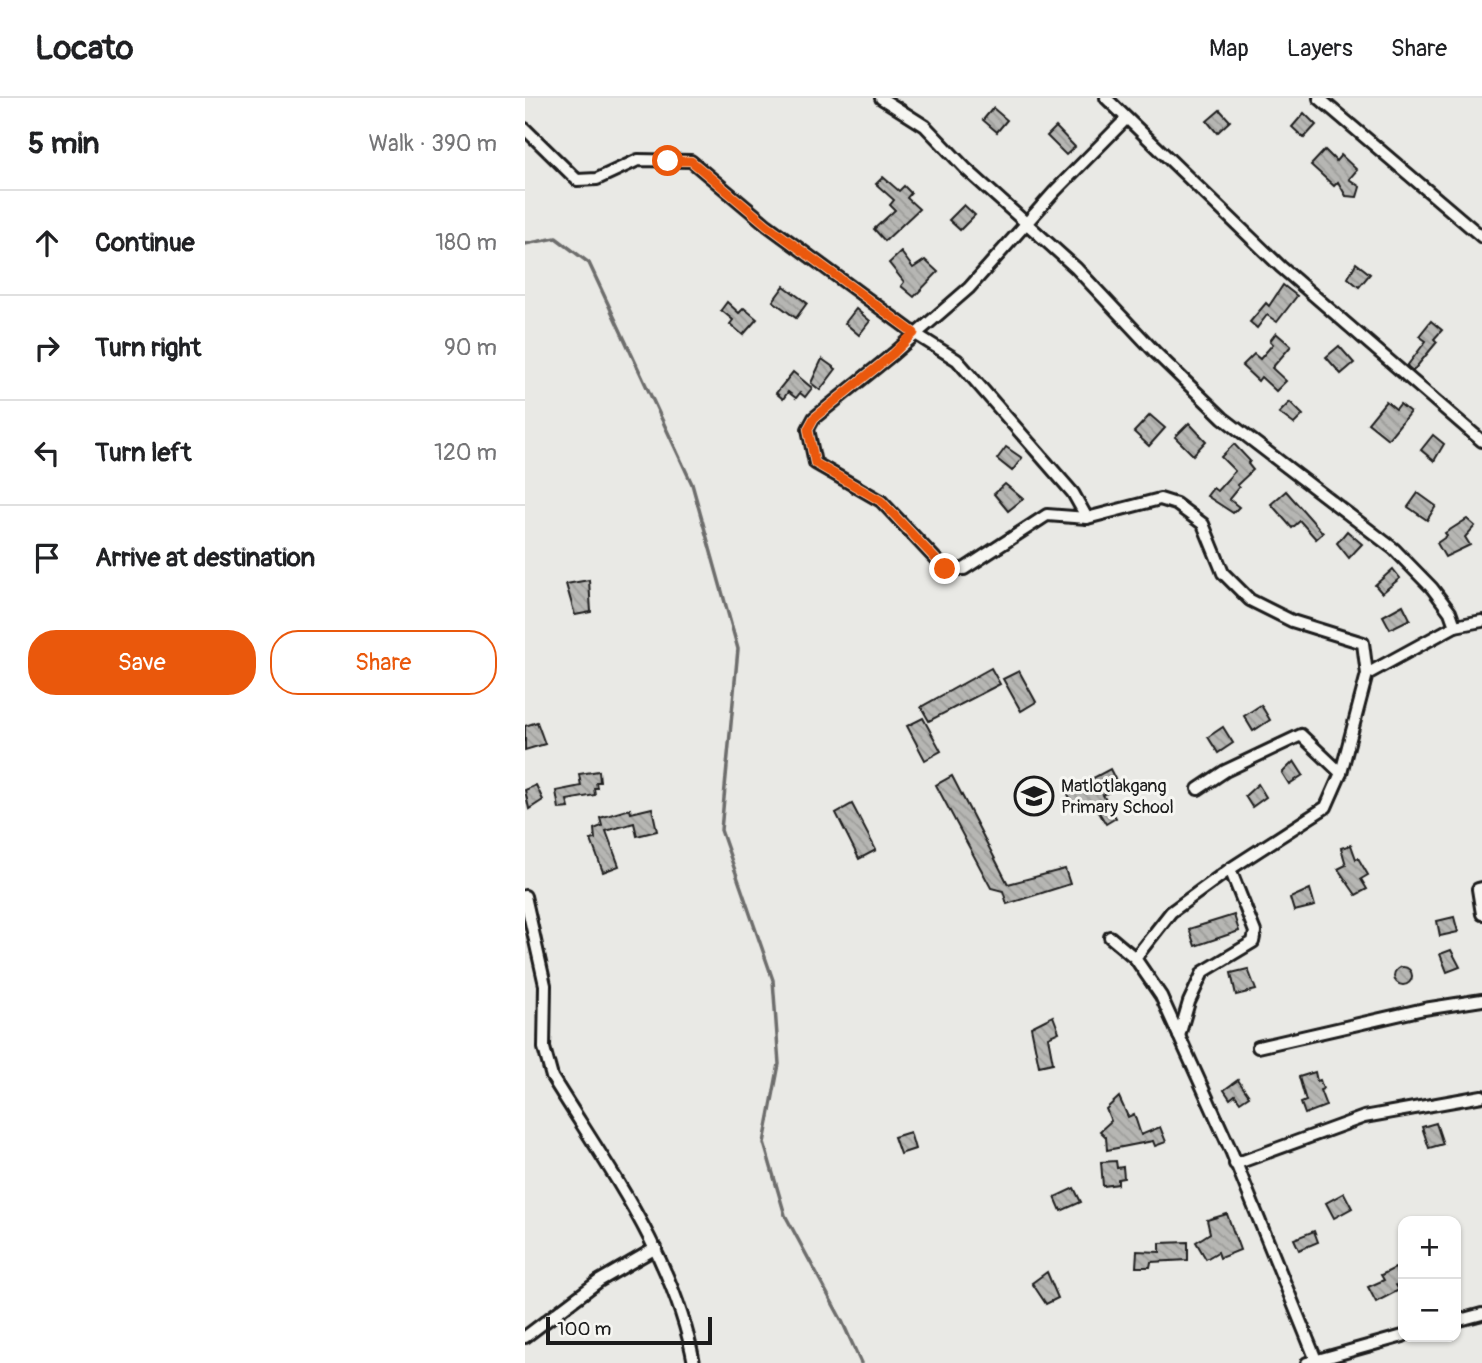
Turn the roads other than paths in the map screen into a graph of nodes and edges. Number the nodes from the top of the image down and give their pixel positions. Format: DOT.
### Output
graph roads {
  1 [pos="881,98"];
  2 [pos="1106,98"];
  3 [pos="1319,98"];
  4 [pos="1126,119"];
  5 [pos="525,130"];
  6 [pos="1027,224"];
  7 [pos="1482,237"];
  8 [pos="914,333"];
  9 [pos="1482,441"];
  10 [pos="1087,517"];
  11 [pos="1482,621"];
  12 [pos="1455,626"];
  13 [pos="1367,674"];
  14 [pos="1341,773"];
  15 [pos="1198,789"];
  16 [pos="1230,869"];
  17 [pos="1482,888"];
  18 [pos="525,896"];
  19 [pos="1482,914"];
  20 [pos="1110,937"];
  21 [pos="1135,958"];
  22 [pos="1482,1000"];
  23 [pos="1179,1037"];
  24 [pos="1258,1047"];
  25 [pos="1482,1096"];
  26 [pos="1235,1164"];
  27 [pos="656,1248"];
  28 [pos="1482,1314"];
  29 [pos="1461,1320"];
  30 [pos="525,1337"];
  31 [pos="1398,1337"];
  32 [pos="1311,1362"];
  33 [pos="694,1363"];
  1 -- 6 [label="street"];
  2 -- 4 [label="street"];
  3 -- 7 [label="street"];
  4 -- 6 [label="street"];
  4 -- 9 [label="street"];
  5 -- 8 [label="street"];
  6 -- 8 [label="street"];
  6 -- 12 [label="street"];
  8 -- 10 [label="street"];
  8 -- 10 [label="street"];
  10 -- 13 [label="street"];
  11 -- 12 [label="street"];
  12 -- 13 [label="street"];
  13 -- 14 [label="street"];
  14 -- 15 [label="street"];
  14 -- 16 [label="street"];
  16 -- 21 [label="street"];
  16 -- 23 [label="street"];
  17 -- 19 [label="street"];
  18 -- 27 [label="street"];
  20 -- 21 [label="street"];
  21 -- 23 [label="street"];
  22 -- 24 [label="street"];
  23 -- 26 [label="street"];
  25 -- 26 [label="street"];
  26 -- 32 [label="street"];
  27 -- 30 [label="street"];
  27 -- 33 [label="street"];
  28 -- 29 [label="street"];
  31 -- 32 [label="street"];
}
